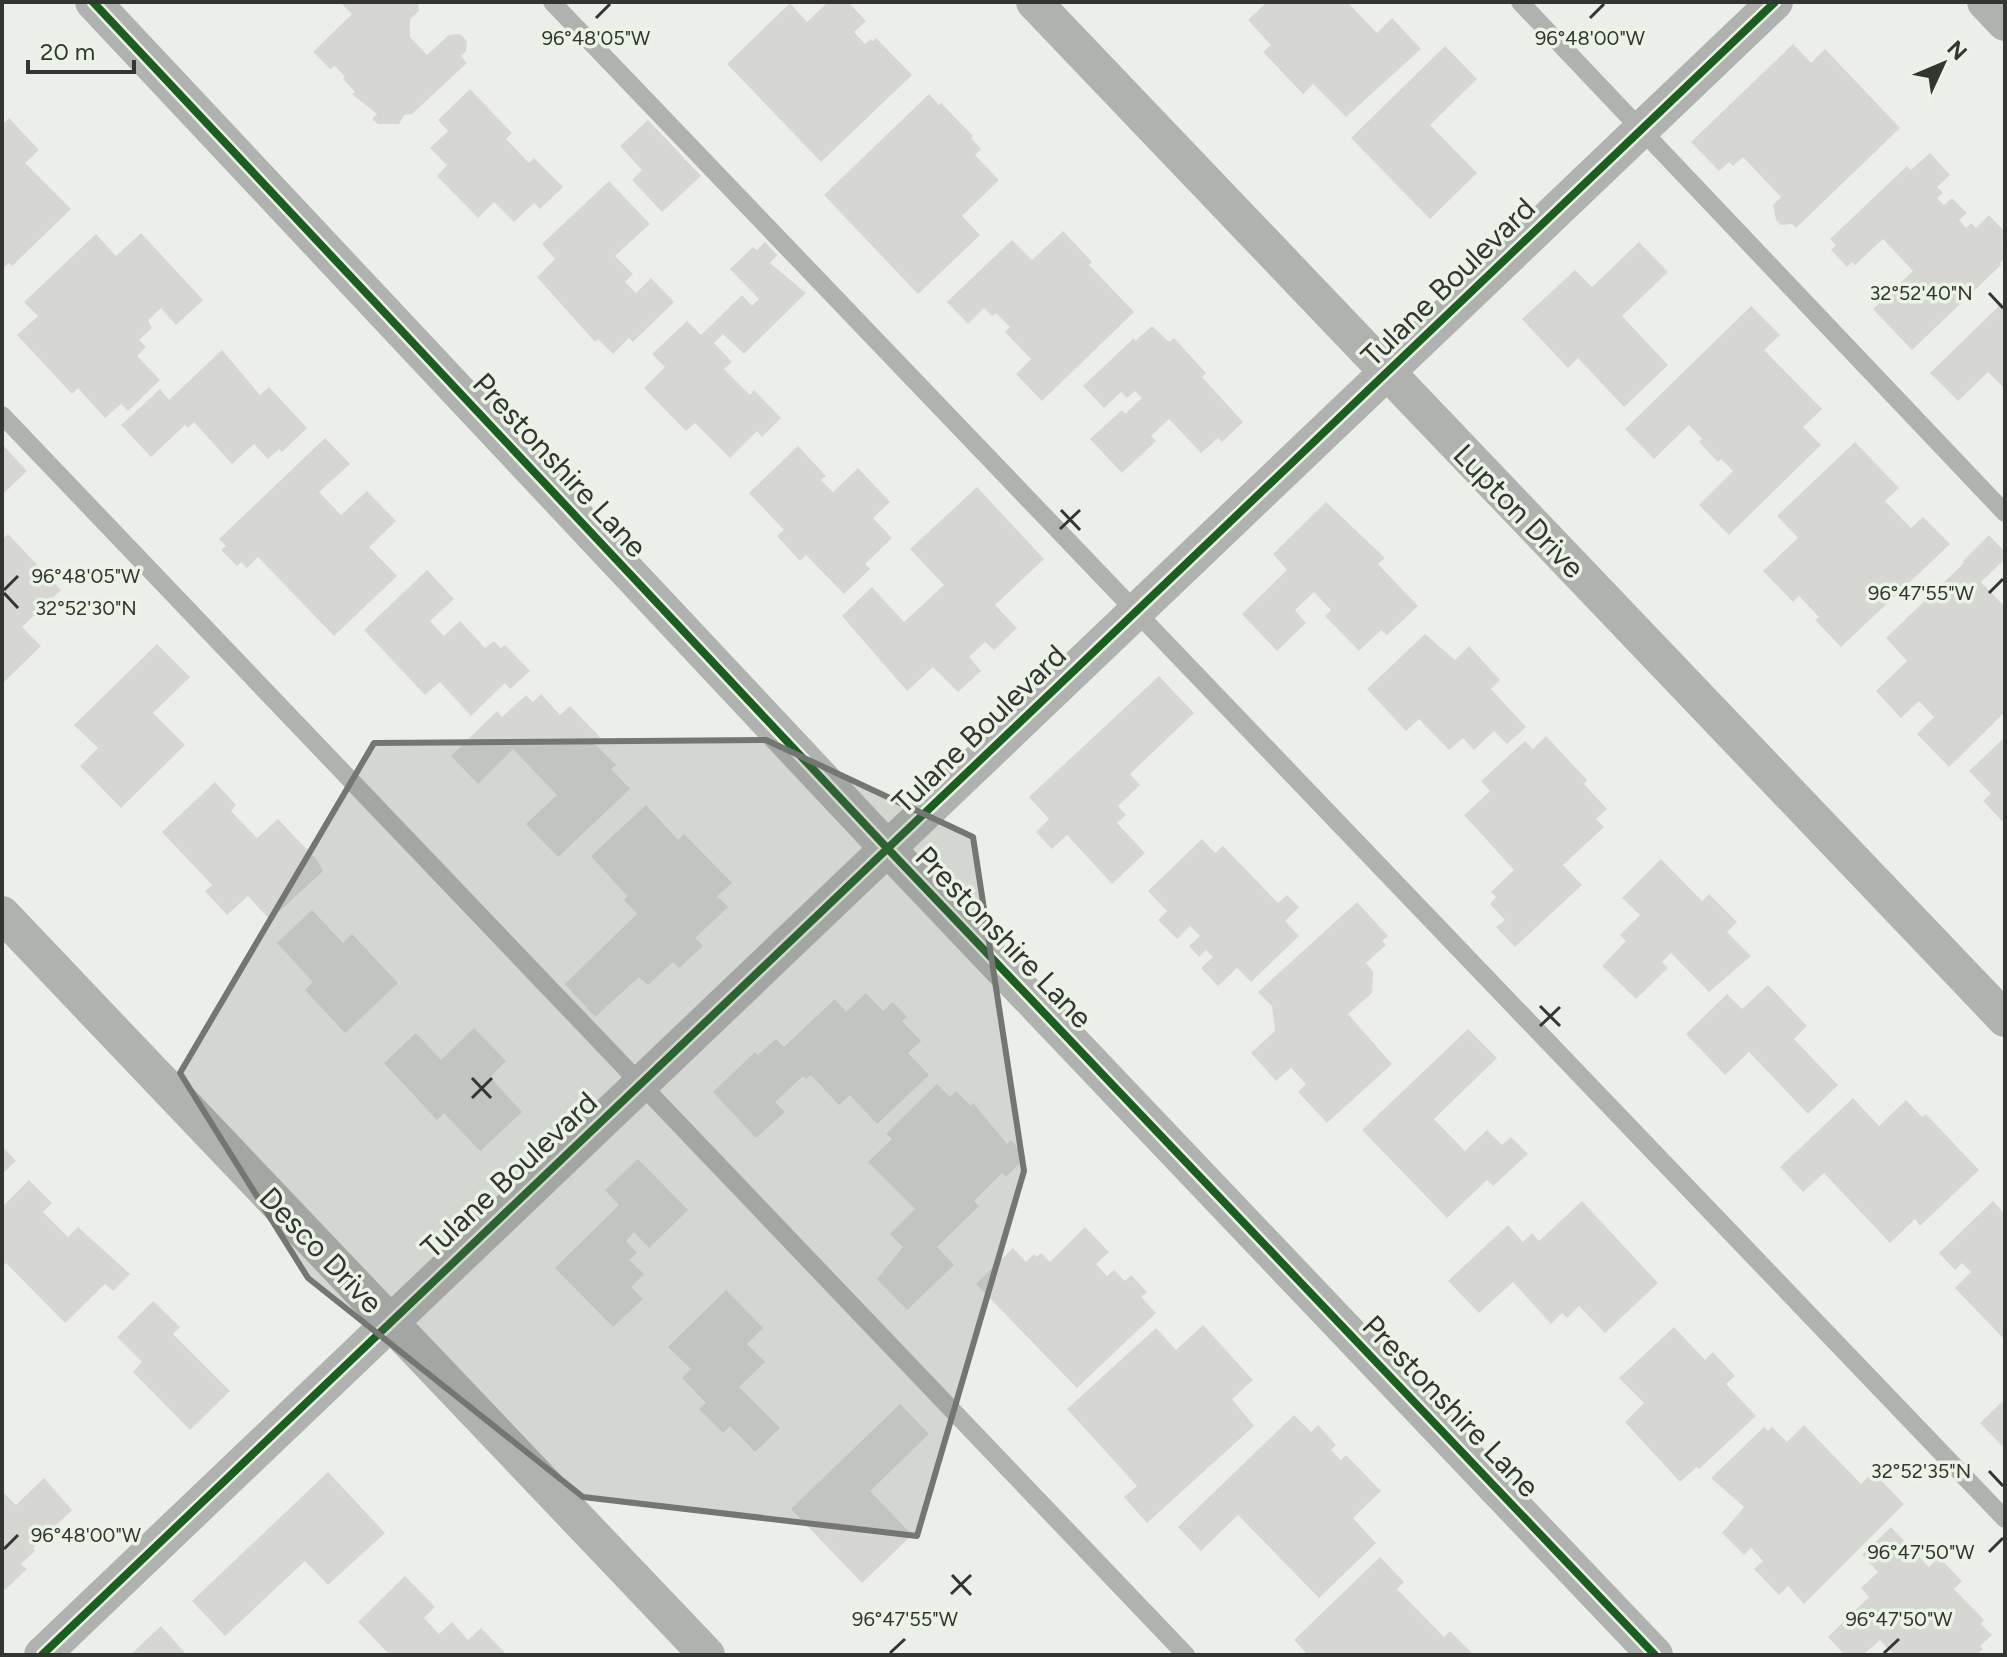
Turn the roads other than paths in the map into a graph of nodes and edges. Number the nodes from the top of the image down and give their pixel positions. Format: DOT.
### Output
graph roads {
  1 [pos="93,2"];
  2 [pos="552,2"];
  3 [pos="1034,2"];
  4 [pos="1520,2"];
  5 [pos="1775,2"];
  6 [pos="1985,2"];
  7 [pos="2005,23"];
  8 [pos="1642,130"];
  9 [pos="1388,373"];
  10 [pos="2,415"];
  11 [pos="2005,513"];
  12 [pos="1137,612"];
  13 [pos="888,849"];
  14 [pos="2,914"];
  15 [pos="2005,1019"];
  16 [pos="640,1084"];
  17 [pos="389,1322"];
  18 [pos="2005,1519"];
  19 [pos="42,1655"];
  20 [pos="707,1655"];
  21 [pos="1186,1655"];
  22 [pos="1655,1655"];
  1 -- 13 [label="street, Prestonshire Lane"];
  2 -- 12 [label="lane"];
  3 -- 9 [label="street, Lupton Drive"];
  4 -- 8 [label="lane"];
  5 -- 8 [label="street, Tulane Boulevard"];
  6 -- 7 [label="street"];
  8 -- 9 [label="street, Tulane Boulevard"];
  8 -- 11 [label="lane"];
  9 -- 12 [label="street, Tulane Boulevard"];
  9 -- 15 [label="street, Lupton Drive"];
  10 -- 16 [label="lane"];
  12 -- 13 [label="street, Tulane Boulevard"];
  12 -- 18 [label="lane"];
  13 -- 16 [label="street, Tulane Boulevard"];
  13 -- 22 [label="street, Prestonshire Lane"];
  14 -- 17 [label="street, Desco Drive"];
  16 -- 17 [label="street, Tulane Boulevard"];
  16 -- 21 [label="lane"];
  17 -- 19 [label="street, Tulane Boulevard"];
  17 -- 20 [label="street, Desco Drive"];
}
